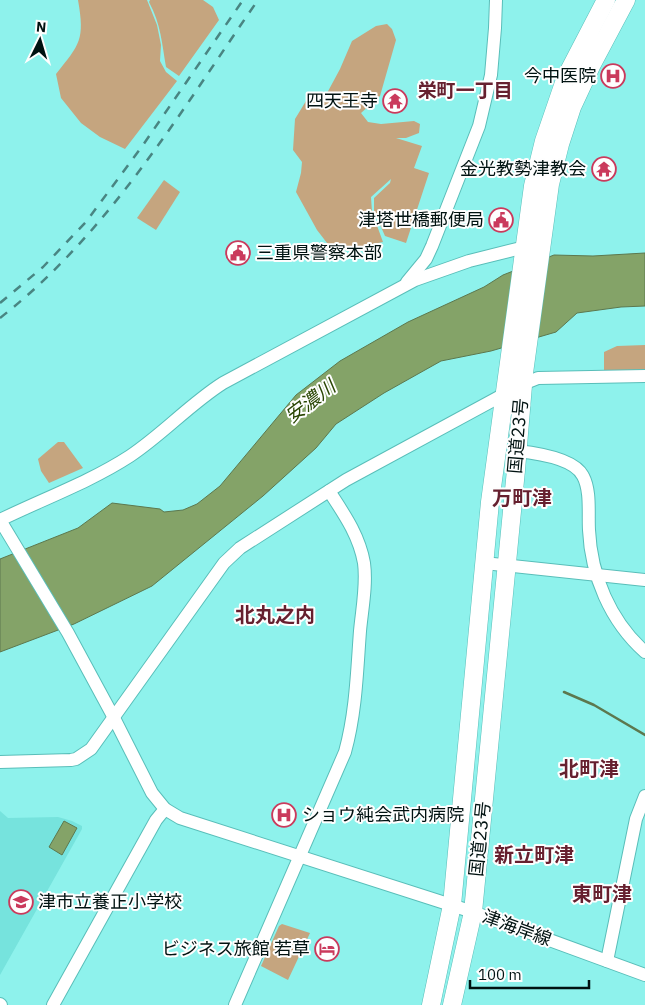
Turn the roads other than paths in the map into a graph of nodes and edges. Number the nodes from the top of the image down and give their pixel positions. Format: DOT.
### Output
graph roads {
  1 [pos="496,0"];
  2 [pos="606,0"];
  3 [pos="626,0"];
  4 [pos="530,249"];
  5 [pos="404,285"];
  6 [pos="645,376"];
  7 [pos="514,384"];
  8 [pos="517,451"];
  9 [pos="329,491"];
  10 [pos="1,522"];
  11 [pos="484,563"];
  12 [pos="506,565"];
  13 [pos="596,575"];
  14 [pos="645,580"];
  15 [pos="645,652"];
  16 [pos="114,718"];
  17 [pos="0,762"];
  18 [pos="645,796"];
  19 [pos="165,808"];
  20 [pos="300,856"];
  21 [pos="452,905"];
  22 [pos="473,912"];
  23 [pos="607,962"];
  24 [pos="645,975"];
  25 [pos="53,1005"];
  26 [pos="235,1005"];
  27 [pos="430,1005"];
  28 [pos="452,1005"];
  1 -- 5 [label="street"];
  2 -- 4 [label="highway, 国道23号"];
  3 -- 4 [label="highway, 国道23号"];
  4 -- 5 [label="street"];
  4 -- 7 [label="highway, 国道23号"];
  5 -- 10 [label="street"];
  6 -- 7 [label="street"];
  7 -- 8 [label="highway, 国道23号"];
  7 -- 9 [label="street"];
  7 -- 11 [label="highway, 国道23号"];
  8 -- 12 [label="highway, 国道23号"];
  8 -- 13 [label="street"];
  9 -- 16 [label="street"];
  9 -- 20 [label="street"];
  10 -- 16 [label="street"];
  11 -- 12 [label="street"];
  11 -- 21 [label="highway, 国道23号"];
  12 -- 13 [label="street"];
  12 -- 22 [label="highway, 国道23号"];
  13 -- 14 [label="street"];
  13 -- 15 [label="street"];
  16 -- 17 [label="street"];
  16 -- 19 [label="street"];
  18 -- 23 [label="street"];
  19 -- 20 [label="street, 津海岸線"];
  19 -- 25 [label="street"];
  20 -- 21 [label="street, 津海岸線"];
  20 -- 26 [label="street"];
  21 -- 22 [label="street, 津海岸線"];
  21 -- 27 [label="highway, 国道23号"];
  22 -- 23 [label="street, 津海岸線"];
  22 -- 28 [label="highway, 国道23号"];
  23 -- 24 [label="street, 津海岸線"];
}
